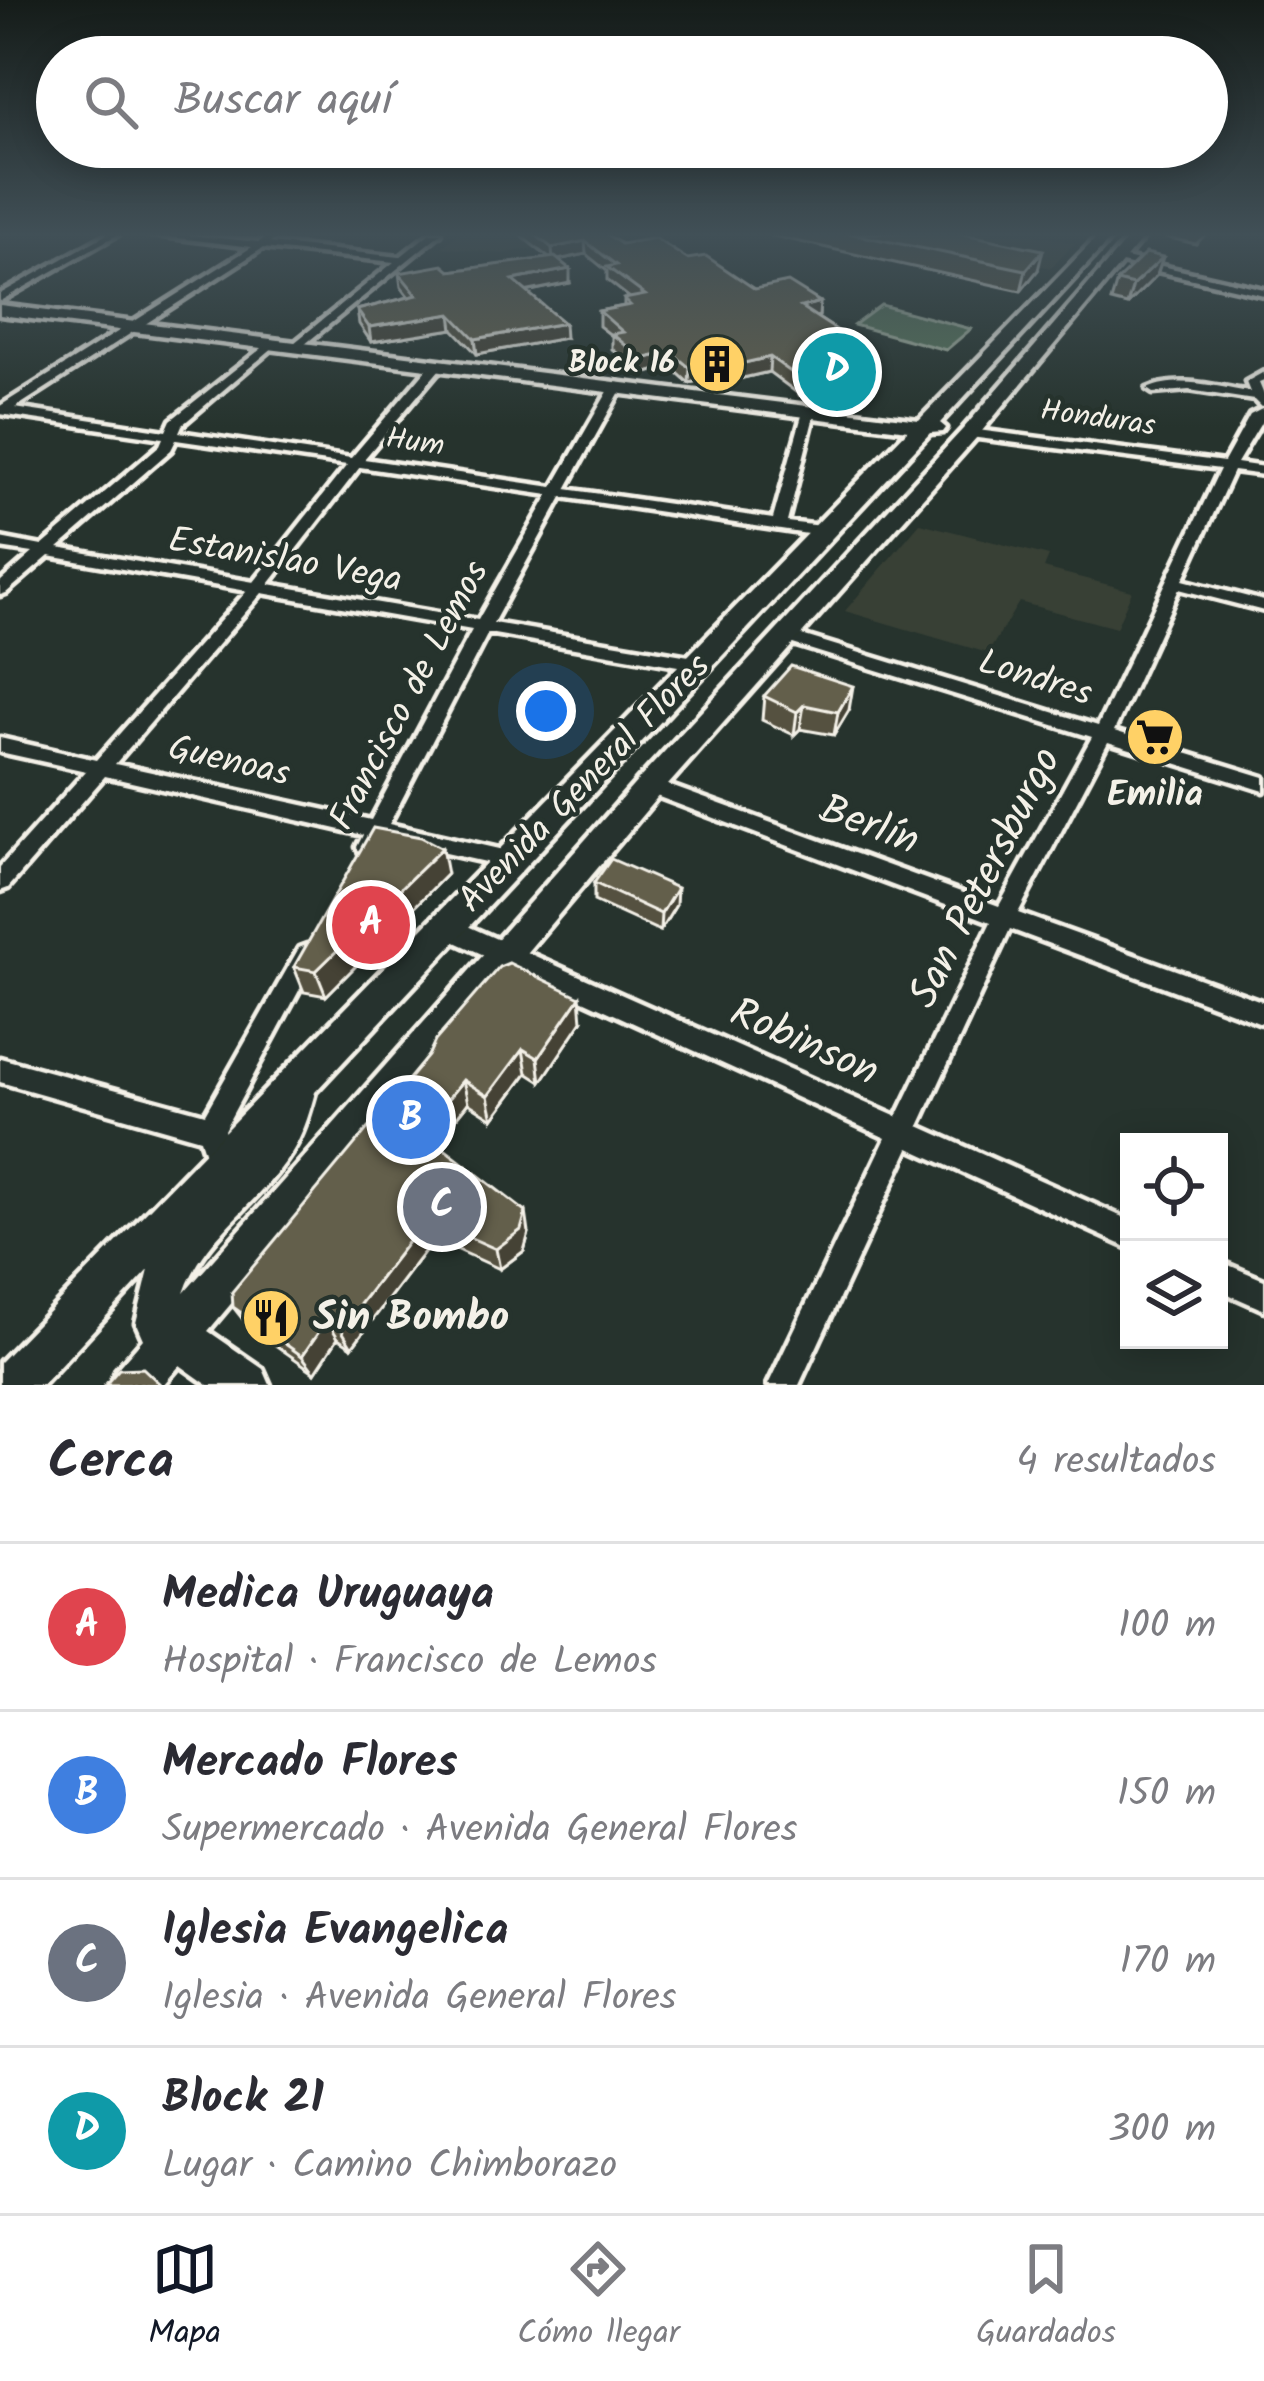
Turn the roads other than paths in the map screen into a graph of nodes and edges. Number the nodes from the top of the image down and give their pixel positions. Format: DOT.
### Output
graph roads {
  1 [pos="182,298"];
  2 [pos="356,298"];
  3 [pos="1055,298"];
  4 [pos="1078,298"];
  5 [pos="0,310"];
  6 [pos="138,327"];
  7 [pos="271,344"];
  8 [pos="295,347"];
  9 [pos="436,366"];
  10 [pos="1264,376"];
  11 [pos="616,388"];
  12 [pos="1153,388"];
  13 [pos="1261,405"];
  14 [pos="1,411"];
  15 [pos="809,412"];
  16 [pos="946,429"];
  17 [pos="171,434"];
  18 [pos="356,461"];
  19 [pos="1228,467"];
  20 [pos="1264,472"];
  21 [pos="557,491"];
  22 [pos="779,524"];
  23 [pos="821,531"];
  24 [pos="0,543"];
  25 [pos="46,550"];
  26 [pos="1177,583"];
  27 [pos="253,589"];
  28 [pos="0,590"];
  29 [pos="1264,606"];
  30 [pos="484,630"];
  31 [pos="786,636"];
  32 [pos="701,664"];
  33 [pos="1103,734"];
  34 [pos="0,745"];
  35 [pos="101,766"];
  36 [pos="1264,784"];
  37 [pos="650,786"];
  38 [pos="377,830"];
  39 [pos="512,860"];
  40 [pos="355,869"];
  41 [pos="0,882"];
  42 [pos="1004,918"];
  43 [pos="446,928"];
  44 [pos="322,929"];
  45 [pos="507,954"];
  46 [pos="1264,1013"];
  47 [pos="0,1070"];
  48 [pos="299,1084"];
  49 [pos="903,1134"];
  50 [pos="215,1147"];
  51 [pos="1120,1230"];
  52 [pos="1228,1279"];
  53 [pos="1264,1294"];
  54 [pos="175,1338"];
  55 [pos="10,1385"];
  56 [pos="133,1385"];
  57 [pos="248,1385"];
  58 [pos="783,1385"];
  1 -- 6 [label="street"];
  2 -- 8 [label="street"];
  3 -- 16 [label="main road, Avenida General Flores"];
  4 -- 16 [label="main road, Avenida General Flores"];
  5 -- 6 [label="main road"];
  6 -- 7 [label="main road"];
  6 -- 14 [label="street"];
  7 -- 8 [label="main road"];
  7 -- 17 [label="street"];
  8 -- 9 [label="main road"];
  9 -- 11 [label="main road"];
  9 -- 18 [label="street"];
  10 -- 13 [label="street, San Petersburgo"];
  11 -- 15 [label="main road"];
  11 -- 21 [label="street, Francisco de Lemos"];
  12 -- 13 [label="street"];
  13 -- 19 [label="street, San Petersburgo"];
  14 -- 17 [label="street, Hum"];
  15 -- 16 [label="main road"];
  15 -- 22 [label="street"];
  16 -- 19 [label="street, Honduras"];
  16 -- 23 [label="main road, Avenida General Flores"];
  16 -- 31 [label="main road, Avenida General Flores"];
  17 -- 18 [label="street, Hum"];
  17 -- 25 [label="street"];
  18 -- 21 [label="street, Hum"];
  18 -- 27 [label="street"];
  19 -- 20 [label="street, Honduras"];
  19 -- 26 [label="street, San Petersburgo"];
  21 -- 22 [label="street, Hum"];
  21 -- 30 [label="street, Francisco de Lemos"];
  22 -- 23 [label="street, Hum"];
  23 -- 32 [label="main road, Avenida General Flores"];
  24 -- 25 [label="street, Estanislao Vega"];
  25 -- 27 [label="street, Estanislao Vega"];
  25 -- 28 [label="street"];
  26 -- 29 [label="street"];
  26 -- 33 [label="street, San Petersburgo"];
  27 -- 30 [label="street, Estanislao Vega"];
  27 -- 35 [label="street"];
  30 -- 32 [label="street, Estanislao Vega"];
  30 -- 38 [label="street, Francisco de Lemos"];
  31 -- 33 [label="street, Londres"];
  31 -- 37 [label="main road, Avenida General Flores"];
  32 -- 39 [label="main road, Avenida General Flores"];
  33 -- 36 [label="street, Londres"];
  33 -- 42 [label="street, San Petersburgo"];
  34 -- 35 [label="street, Guenoas"];
  35 -- 38 [label="street, Guenoas"];
  35 -- 41 [label="street"];
  37 -- 42 [label="street, Berlín"];
  37 -- 45 [label="main road, Avenida General Flores"];
  38 -- 39 [label="street, Guenoas"];
  38 -- 40 [label="street, Francisco de Lemos"];
  39 -- 43 [label="main road, Avenida General Flores"];
  42 -- 46 [label="street, Berlín"];
  42 -- 49 [label="street, San Petersburgo"];
  43 -- 45 [label="street, Robinson"];
  43 -- 48 [label="main road, Avenida General Flores"];
  44 -- 50 [label="street"];
  45 -- 49 [label="street, Robinson"];
  45 -- 54 [label="main road, Avenida General Flores"];
  47 -- 50 [label="street"];
  48 -- 50 [label="main road, Avenida General Flores"];
  48 -- 54 [label="main road"];
  49 -- 51 [label="street, Robinson"];
  49 -- 58 [label="street, San Petersburgo"];
  50 -- 55 [label="main road, Avenida General Flores"];
  52 -- 53 [label="street"];
  54 -- 56 [label="main road, Avenida General Flores"];
  54 -- 57 [label="main road"];
}
